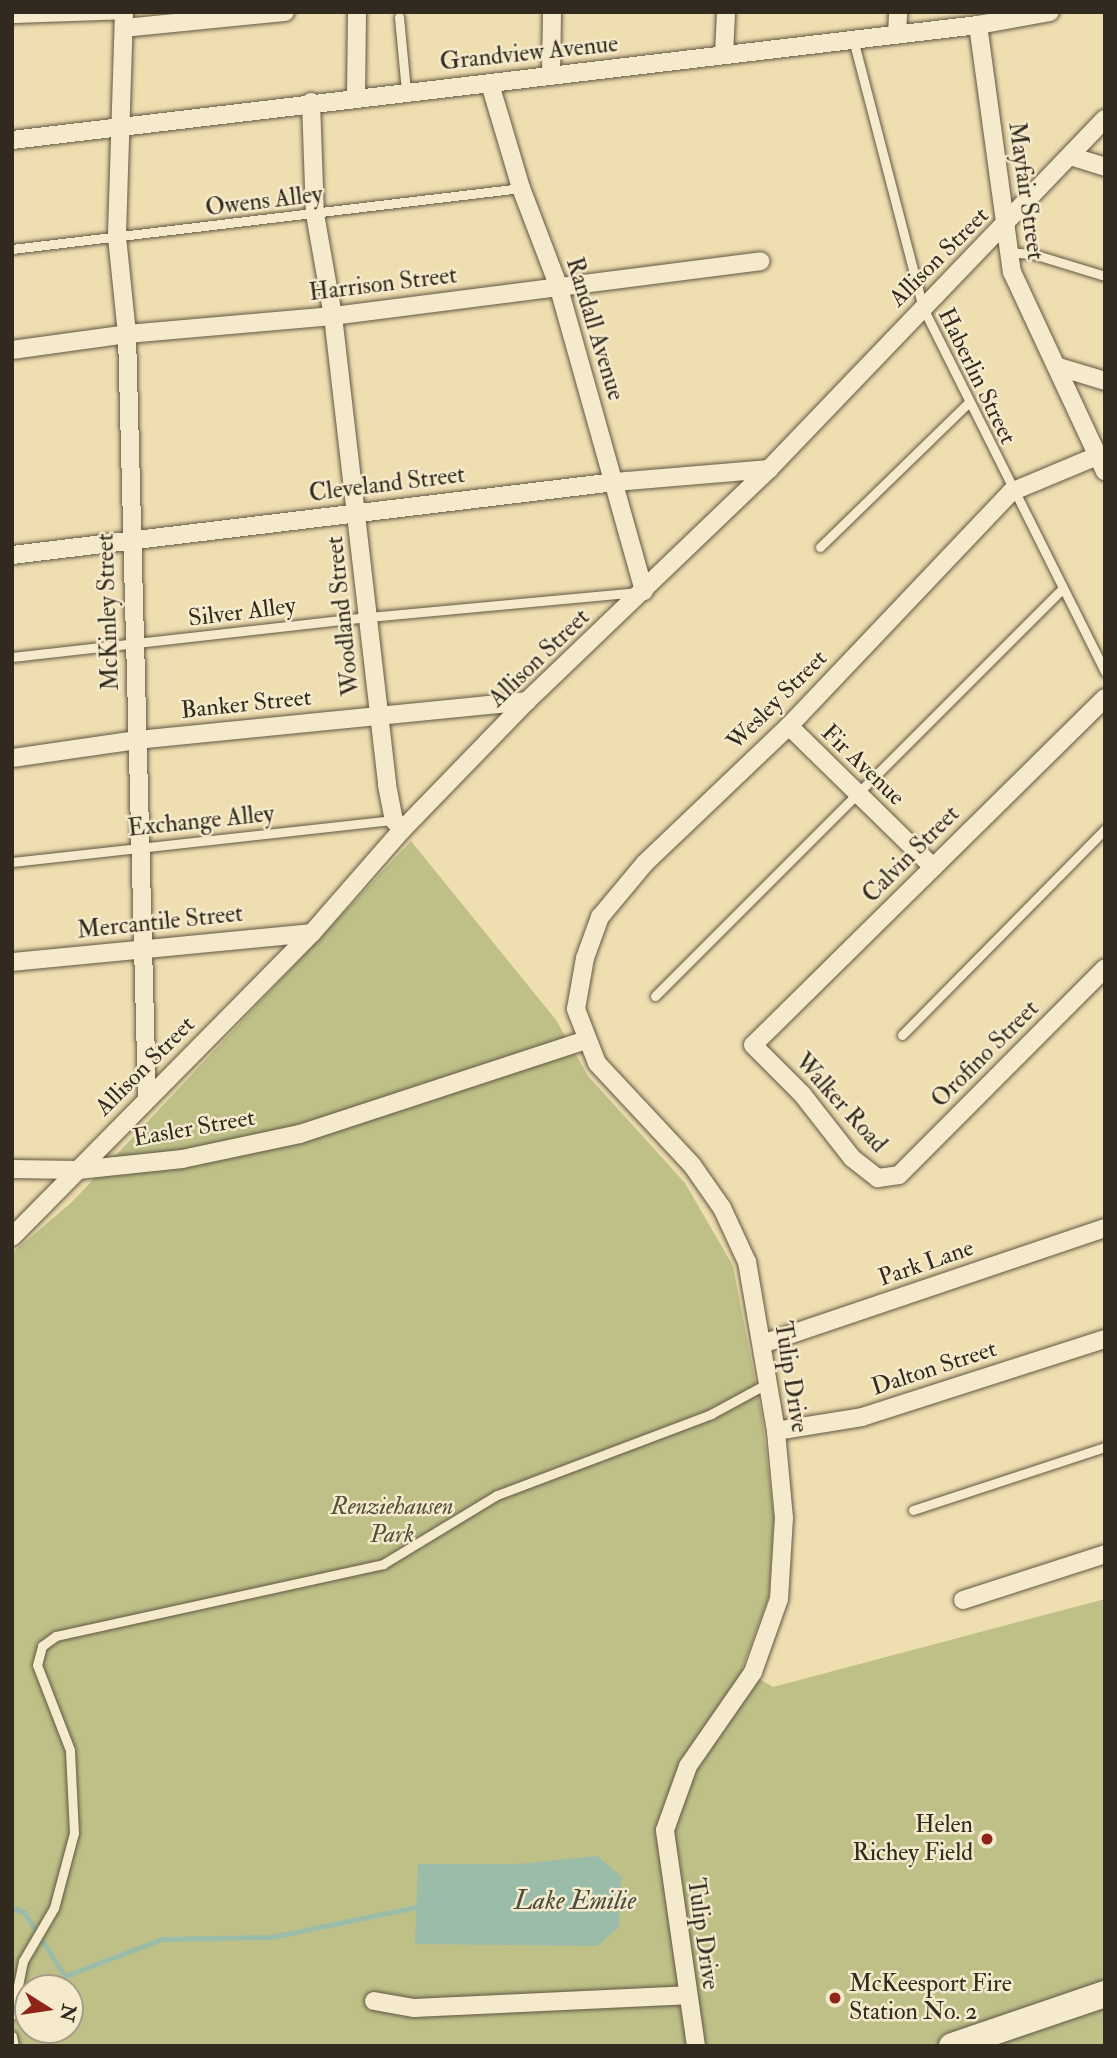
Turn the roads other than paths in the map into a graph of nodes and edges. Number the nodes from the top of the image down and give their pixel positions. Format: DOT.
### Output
graph roads {
  1 [pos="285,12"];
  2 [pos="357,12"];
  3 [pos="552,12"];
  4 [pos="726,12"];
  5 [pos="898,12"];
  6 [pos="1050,12"];
  7 [pos="399,17"];
  8 [pos="12,18"];
  9 [pos="124,18"];
  10 [pos="978,25"];
  11 [pos="897,34"];
  12 [pos="853,37"];
  13 [pos="724,55"];
  14 [pos="551,76"];
  15 [pos="490,84"];
  16 [pos="406,91"];
  17 [pos="356,96"];
  18 [pos="311,102"];
  19 [pos="1105,119"];
  20 [pos="121,125"];
  21 [pos="12,140"];
  22 [pos="1070,156"];
  23 [pos="1105,167"];
  24 [pos="520,188"];
  25 [pos="315,214"];
  26 [pos="1005,225"];
  27 [pos="117,237"];
  28 [pos="12,249"];
  29 [pos="1008,251"];
  30 [pos="760,261"];
  31 [pos="1105,276"];
  32 [pos="558,285"];
  33 [pos="923,308"];
  34 [pos="334,316"];
  35 [pos="127,334"];
  36 [pos="12,350"];
  37 [pos="1059,367"];
  38 [pos="1105,381"];
  39 [pos="968,403"];
  40 [pos="1101,464"];
  41 [pos="769,469"];
  42 [pos="615,482"];
  43 [pos="1011,492"];
  44 [pos="357,512"];
  45 [pos="130,543"];
  46 [pos="820,547"];
  47 [pos="12,555"];
  48 [pos="1062,589"];
  49 [pos="644,592"];
  50 [pos="368,617"];
  51 [pos="133,643"];
  52 [pos="12,657"];
  53 [pos="1105,672"];
  54 [pos="1105,698"];
  55 [pos="527,701"];
  56 [pos="378,715"];
  57 [pos="789,726"];
  58 [pos="137,740"];
  59 [pos="12,758"];
  60 [pos="857,793"];
  61 [pos="398,825"];
  62 [pos="1105,829"];
  63 [pos="140,846"];
  64 [pos="12,862"];
  65 [pos="933,867"];
  66 [pos="312,933"];
  67 [pos="143,947"];
  68 [pos="12,962"];
  69 [pos="1105,968"];
  70 [pos="655,996"];
  71 [pos="902,1035"];
  72 [pos="586,1040"];
  73 [pos="753,1045"];
  74 [pos="147,1098"];
  75 [pos="12,1169"];
  76 [pos="78,1170"];
  77 [pos="899,1175"];
  78 [pos="1105,1228"];
  79 [pos="12,1237"];
  80 [pos="1105,1339"];
  81 [pos="762,1344"];
  82 [pos="768,1382"];
  83 [pos="776,1431"];
  84 [pos="1105,1447"];
  85 [pos="913,1510"];
  86 [pos="1105,1554"];
  87 [pos="962,1600"];
  88 [pos="1105,1994"];
  89 [pos="687,1995"];
  90 [pos="374,2001"];
  91 [pos="12,2015"];
  92 [pos="12,2036"];
  93 [pos="14,2046"];
  94 [pos="696,2046"];
  95 [pos="951,2046"];
  1 -- 9 [label="street"];
  2 -- 17 [label="street"];
  3 -- 14 [label="street"];
  4 -- 13 [label="street"];
  5 -- 11 [label="street"];
  6 -- 10 [label="street, Grandview Avenue"];
  7 -- 16 [label="lane"];
  8 -- 9 [label="lane"];
  9 -- 20 [label="street, McKinley Street"];
  10 -- 11 [label="street, Grandview Avenue"];
  10 -- 26 [label="street, Mayfair Street"];
  11 -- 12 [label="street, Grandview Avenue"];
  12 -- 13 [label="street, Grandview Avenue"];
  12 -- 33 [label="lane, Haberlin Street"];
  13 -- 14 [label="street, Grandview Avenue"];
  14 -- 15 [label="street, Grandview Avenue"];
  15 -- 16 [label="street, Grandview Avenue"];
  15 -- 24 [label="street, Randall Avenue"];
  16 -- 17 [label="street, Grandview Avenue"];
  17 -- 18 [label="street, Grandview Avenue"];
  18 -- 20 [label="street, Grandview Avenue"];
  18 -- 25 [label="street, Woodland Street"];
  19 -- 22 [label="street, Allison Street"];
  20 -- 21 [label="street, Grandview Avenue"];
  20 -- 27 [label="street, McKinley Street"];
  22 -- 23 [label="street"];
  22 -- 26 [label="street, Allison Street"];
  24 -- 25 [label="lane, Owens Alley"];
  24 -- 32 [label="street, Randall Avenue"];
  25 -- 27 [label="lane, Owens Alley"];
  25 -- 34 [label="street, Woodland Street"];
  26 -- 29 [label="street, Mayfair Street"];
  26 -- 33 [label="street, Allison Street"];
  27 -- 28 [label="lane, Owens Alley"];
  27 -- 35 [label="street, McKinley Street"];
  29 -- 31 [label="lane"];
  29 -- 37 [label="street, Mayfair Street"];
  30 -- 32 [label="street, Harrison Street"];
  32 -- 34 [label="street, Harrison Street"];
  32 -- 42 [label="street, Randall Avenue"];
  33 -- 39 [label="lane, Haberlin Street"];
  33 -- 41 [label="street, Allison Street"];
  34 -- 35 [label="street, Harrison Street"];
  34 -- 44 [label="street, Woodland Street"];
  35 -- 36 [label="street, Harrison Street"];
  35 -- 45 [label="street, McKinley Street"];
  37 -- 38 [label="street"];
  37 -- 40 [label="street, Mayfair Street"];
  39 -- 43 [label="lane, Haberlin Street"];
  39 -- 46 [label="lane"];
  40 -- 43 [label="street, Wesley Street"];
  41 -- 42 [label="street, Cleveland Street"];
  41 -- 49 [label="street, Allison Street"];
  42 -- 44 [label="street, Cleveland Street"];
  42 -- 49 [label="street, Randall Avenue"];
  43 -- 48 [label="lane, Haberlin Street"];
  43 -- 57 [label="street, Wesley Street"];
  44 -- 45 [label="street, Cleveland Street"];
  44 -- 50 [label="street, Woodland Street"];
  45 -- 47 [label="street, Cleveland Street"];
  45 -- 51 [label="street, McKinley Street"];
  48 -- 53 [label="lane, Haberlin Street"];
  48 -- 60 [label="lane"];
  49 -- 50 [label="lane, Silver Alley"];
  49 -- 55 [label="street, Allison Street"];
  50 -- 51 [label="lane, Silver Alley"];
  50 -- 56 [label="street, Woodland Street"];
  51 -- 52 [label="lane, Silver Alley"];
  51 -- 58 [label="street, McKinley Street"];
  54 -- 65 [label="street, Calvin Street"];
  55 -- 56 [label="street, Banker Street"];
  55 -- 61 [label="street, Allison Street"];
  56 -- 58 [label="street, Banker Street"];
  56 -- 61 [label="street, Woodland Street"];
  57 -- 60 [label="street, Fir Avenue"];
  57 -- 72 [label="street, Wesley Street"];
  58 -- 59 [label="street, Banker Street"];
  58 -- 63 [label="street, McKinley Street"];
  60 -- 65 [label="street, Fir Avenue"];
  60 -- 70 [label="lane"];
  61 -- 63 [label="lane, Exchange Alley"];
  61 -- 66 [label="street, Allison Street"];
  62 -- 71 [label="lane"];
  63 -- 64 [label="lane, Exchange Alley"];
  63 -- 67 [label="street, McKinley Street"];
  65 -- 73 [label="street, Calvin Street"];
  66 -- 67 [label="street, Mercantile Street"];
  66 -- 74 [label="street, Allison Street"];
  67 -- 68 [label="street, Mercantile Street"];
  67 -- 74 [label="street, McKinley Street"];
  69 -- 77 [label="street, Orofino Street"];
  72 -- 76 [label="street, Easler Street"];
  72 -- 81 [label="street, Tulip Drive"];
  73 -- 77 [label="street, Walker Road"];
  74 -- 76 [label="street, Allison Street"];
  75 -- 76 [label="street, Easler Street"];
  76 -- 79 [label="street, Allison Street"];
  78 -- 81 [label="street, Park Lane"];
  80 -- 83 [label="street, Dalton Street"];
  81 -- 82 [label="street, Tulip Drive"];
  82 -- 83 [label="street, Tulip Drive"];
  82 -- 91 [label="lane"];
  83 -- 89 [label="street, Tulip Drive"];
  84 -- 85 [label="lane"];
  86 -- 87 [label="street"];
  88 -- 95 [label="main road"];
  89 -- 90 [label="street"];
  89 -- 94 [label="street, Tulip Drive"];
  92 -- 93 [label="lane"];
}
